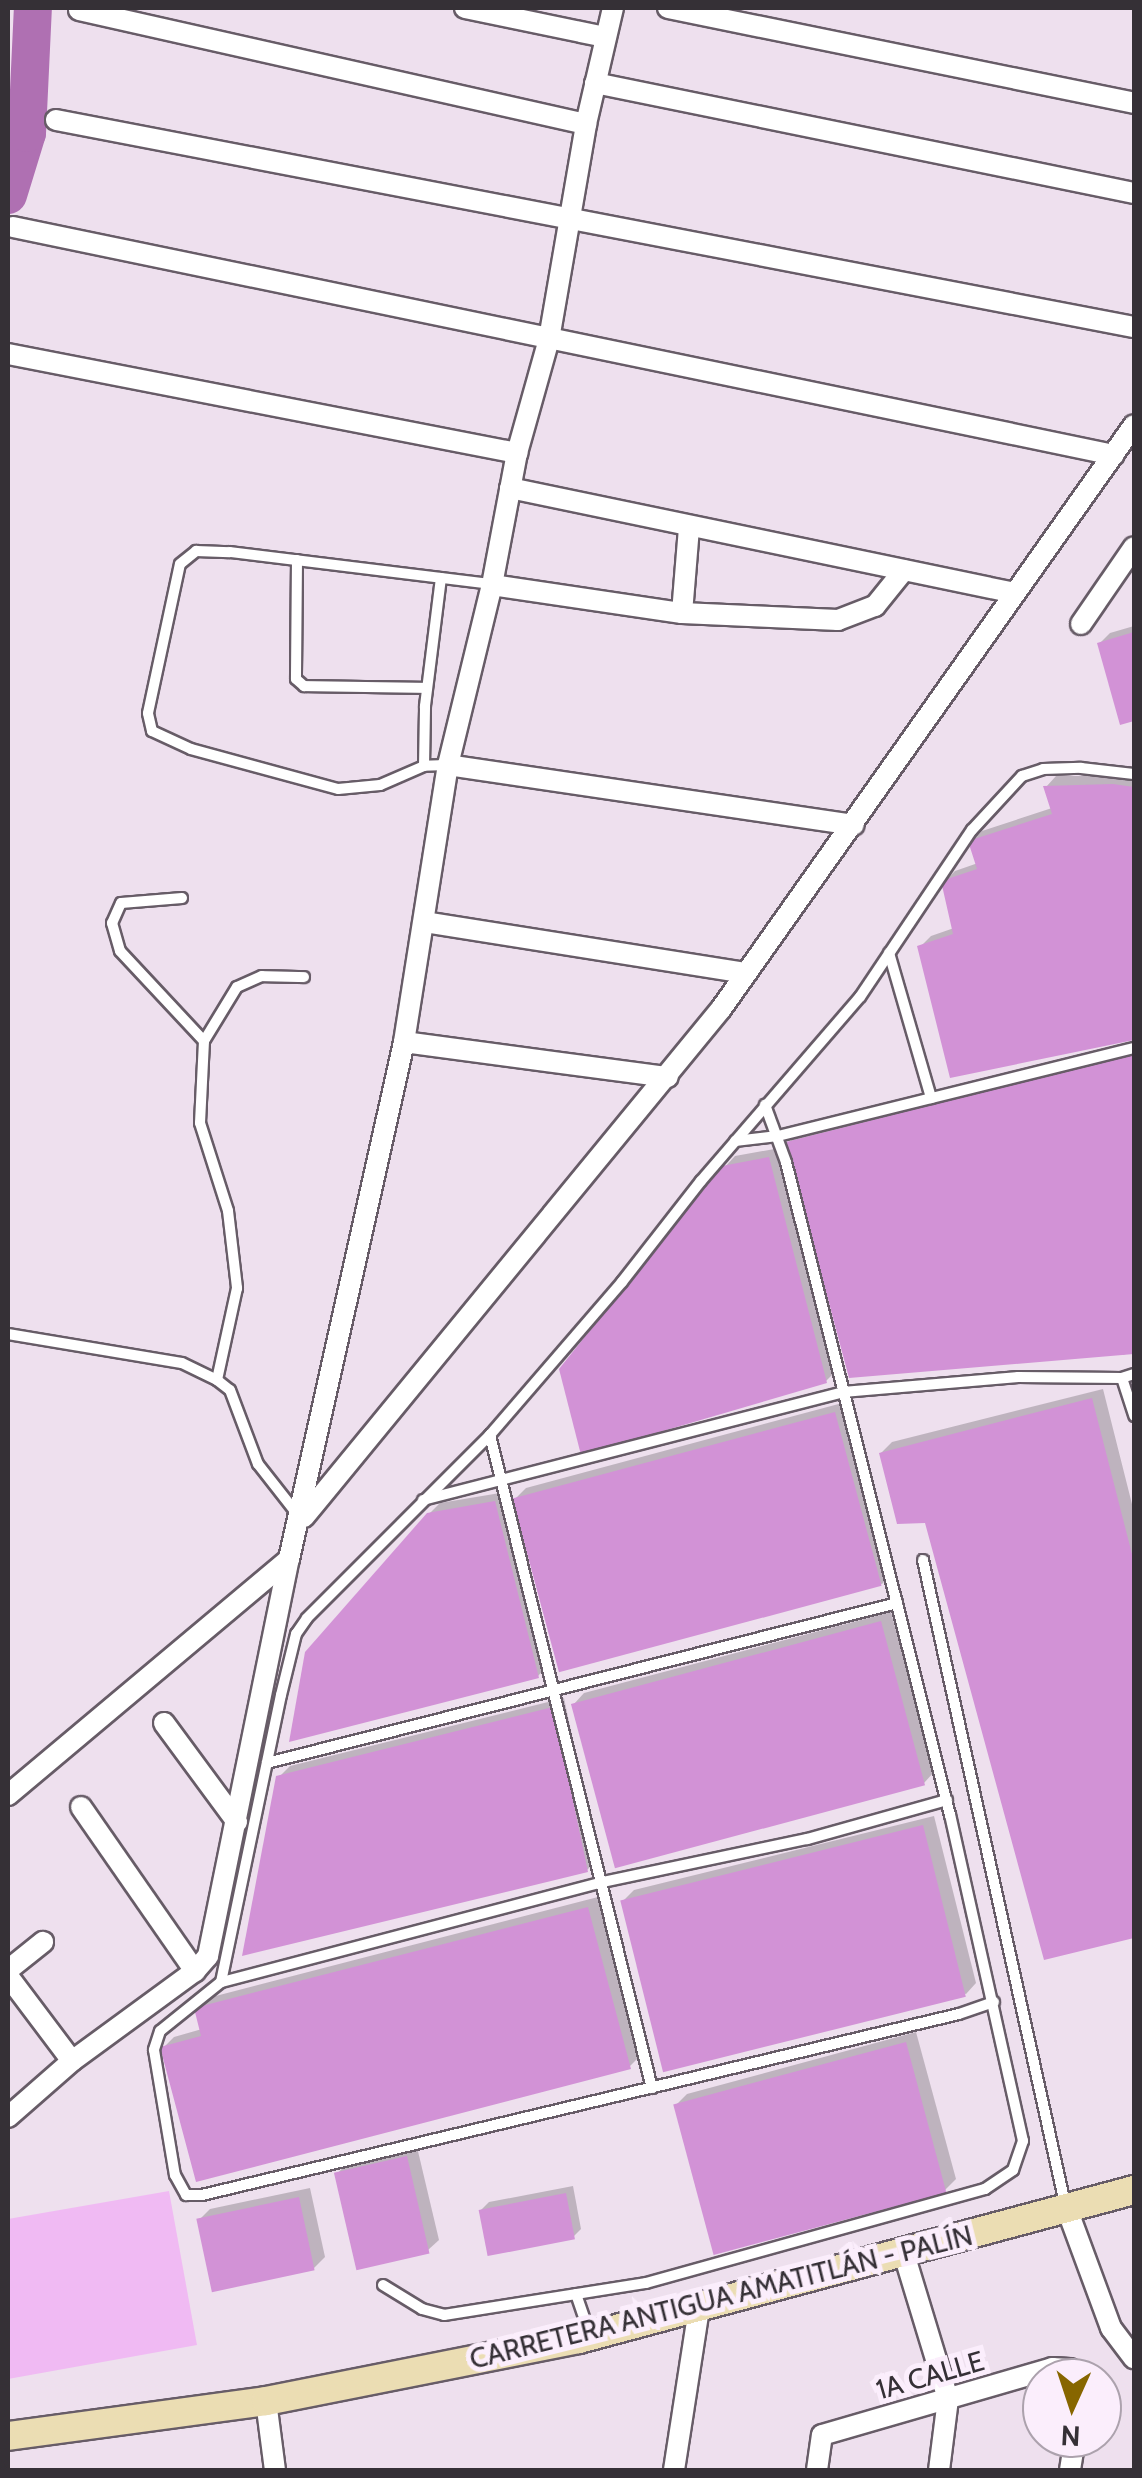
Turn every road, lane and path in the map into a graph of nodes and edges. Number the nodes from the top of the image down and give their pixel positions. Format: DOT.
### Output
graph roads {
  1 [pos="465,8"];
  2 [pos="612,8"];
  3 [pos="668,8"];
  4 [pos="79,10"];
  5 [pos="604,37"];
  6 [pos="595,83"];
  7 [pos="1134,103"];
  8 [pos="56,120"];
  9 [pos="586,124"];
  10 [pos="1134,193"];
  11 [pos="570,219"];
  12 [pos="13,227"];
  13 [pos="1134,327"];
  14 [pos="548,338"];
  15 [pos="8,354"];
  16 [pos="1134,426"];
  17 [pos="517,452"];
  18 [pos="1114,455"];
  19 [pos="510,488"];
  20 [pos="688,528"];
  21 [pos="1134,547"];
  22 [pos="297,560"];
  23 [pos="904,570"];
  24 [pos="441,578"];
  25 [pos="492,584"];
  26 [pos="1014,593"];
  27 [pos="682,613"];
  28 [pos="1081,624"];
  29 [pos="428,688"];
  30 [pos="448,765"];
  31 [pos="424,766"];
  32 [pos="1134,774"];
  33 [pos="854,825"];
  34 [pos="182,898"];
  35 [pos="424,922"];
  36 [pos="889,953"];
  37 [pos="746,973"];
  38 [pos="304,978"];
  39 [pos="204,1041"];
  40 [pos="404,1042"];
  41 [pos="1134,1048"];
  42 [pos="668,1077"];
  43 [pos="931,1098"];
  44 [pos="765,1105"];
  45 [pos="778,1136"];
  46 [pos="735,1141"];
  47 [pos="8,1334"];
  48 [pos="1134,1374"];
  49 [pos="1122,1378"];
  50 [pos="217,1380"];
  51 [pos="843,1392"];
  52 [pos="1134,1416"];
  53 [pos="490,1435"];
  54 [pos="502,1482"];
  55 [pos="423,1500"];
  56 [pos="301,1520"];
  57 [pos="290,1559"];
  58 [pos="923,1560"];
  59 [pos="896,1603"];
  60 [pos="556,1688"];
  61 [pos="164,1723"];
  62 [pos="267,1763"];
  63 [pos="8,1795"];
  64 [pos="947,1800"];
  65 [pos="81,1807"];
  66 [pos="237,1822"];
  67 [pos="603,1882"];
  68 [pos="43,1942"];
  69 [pos="195,1971"];
  70 [pos="8,1973"];
  71 [pos="221,1982"];
  72 [pos="994,2002"];
  73 [pos="72,2061"];
  74 [pos="652,2088"];
  75 [pos="8,2117"];
  76 [pos="1134,2190"];
  77 [pos="1066,2209"];
  78 [pos="904,2254"];
  79 [pos="382,2285"];
  80 [pos="576,2294"];
  81 [pos="699,2308"];
  82 [pos="591,2336"];
  83 [pos="1134,2358"];
  84 [pos="1022,2377"];
  85 [pos="948,2399"];
  86 [pos="266,2401"];
  87 [pos="8,2436"];
  88 [pos="275,2470"];
  89 [pos="674,2470"];
  90 [pos="817,2470"];
  91 [pos="938,2470"];
  1 -- 5 [label="street"];
  2 -- 5 [label="street"];
  3 -- 7 [label="street"];
  4 -- 9 [label="street"];
  5 -- 6 [label="street"];
  6 -- 9 [label="street"];
  6 -- 10 [label="street"];
  8 -- 11 [label="street"];
  9 -- 11 [label="street"];
  11 -- 13 [label="street"];
  11 -- 14 [label="street"];
  12 -- 14 [label="street"];
  14 -- 17 [label="street"];
  14 -- 18 [label="street"];
  15 -- 17 [label="street"];
  16 -- 18 [label="street"];
  17 -- 19 [label="street"];
  18 -- 26 [label="street"];
  19 -- 20 [label="street"];
  19 -- 25 [label="street"];
  20 -- 23 [label="street"];
  20 -- 27 [label="street"];
  21 -- 28 [label="street"];
  22 -- 24 [label="lane"];
  22 -- 29 [label="lane"];
  22 -- 31 [label="lane"];
  23 -- 26 [label="street"];
  23 -- 27 [label="street"];
  24 -- 25 [label="lane"];
  24 -- 29 [label="lane"];
  25 -- 27 [label="street"];
  25 -- 30 [label="street"];
  26 -- 33 [label="street"];
  29 -- 31 [label="lane"];
  30 -- 31 [label="lane"];
  30 -- 33 [label="street"];
  30 -- 35 [label="street"];
  32 -- 36 [label="lane"];
  33 -- 37 [label="street"];
  34 -- 39 [label="lane"];
  35 -- 37 [label="street"];
  35 -- 40 [label="street"];
  36 -- 43 [label="lane"];
  36 -- 44 [label="lane"];
  37 -- 42 [label="street"];
  38 -- 39 [label="lane"];
  39 -- 50 [label="lane"];
  40 -- 42 [label="street"];
  40 -- 56 [label="street"];
  41 -- 43 [label="lane"];
  42 -- 56 [label="street"];
  43 -- 45 [label="lane"];
  44 -- 45 [label="lane"];
  44 -- 46 [label="lane"];
  45 -- 46 [label="lane"];
  45 -- 51 [label="lane"];
  46 -- 53 [label="lane"];
  47 -- 50 [label="lane"];
  48 -- 49 [label="lane"];
  49 -- 51 [label="lane"];
  49 -- 52 [label="lane"];
  50 -- 56 [label="lane"];
  51 -- 54 [label="lane"];
  51 -- 59 [label="lane"];
  53 -- 54 [label="lane"];
  53 -- 55 [label="lane"];
  54 -- 55 [label="lane"];
  54 -- 60 [label="lane"];
  55 -- 62 [label="lane"];
  56 -- 57 [label="street"];
  57 -- 63 [label="street"];
  57 -- 66 [label="street"];
  58 -- 77 [label="lane"];
  59 -- 60 [label="lane"];
  59 -- 64 [label="lane"];
  60 -- 62 [label="lane"];
  60 -- 67 [label="lane"];
  61 -- 66 [label="street"];
  62 -- 71 [label="lane"];
  64 -- 67 [label="lane"];
  64 -- 72 [label="lane"];
  65 -- 69 [label="street"];
  66 -- 69 [label="street"];
  67 -- 71 [label="lane"];
  67 -- 74 [label="lane"];
  68 -- 70 [label="street"];
  69 -- 73 [label="street"];
  70 -- 73 [label="street"];
  71 -- 74 [label="lane"];
  72 -- 74 [label="lane"];
  72 -- 80 [label="lane"];
  73 -- 75 [label="street"];
  76 -- 77 [label="main road, CARRETERA ANTIGUA AMATITLÁN - PALÍN"];
  77 -- 78 [label="main road, CARRETERA ANTIGUA AMATITLÁN - PALÍN"];
  77 -- 83 [label="street"];
  78 -- 81 [label="main road, CARRETERA ANTIGUA AMATITLÁN - PALÍN"];
  78 -- 85 [label="street"];
  79 -- 80 [label="lane"];
  80 -- 82 [label="lane"];
  81 -- 82 [label="main road, CARRETERA ANTIGUA AMATITLÁN - PALÍN"];
  81 -- 89 [label="street"];
  82 -- 86 [label="main road, CARRETERA ANTIGUA AMATITLÁN - PALÍN"];
  84 -- 85 [label="street, 1A CALLE"];
  85 -- 90 [label="street, 1A CALLE"];
  85 -- 91 [label="street"];
  86 -- 87 [label="main road, CARRETERA ANTIGUA AMATITLÁN - PALÍN"];
  86 -- 88 [label="street"];
}
